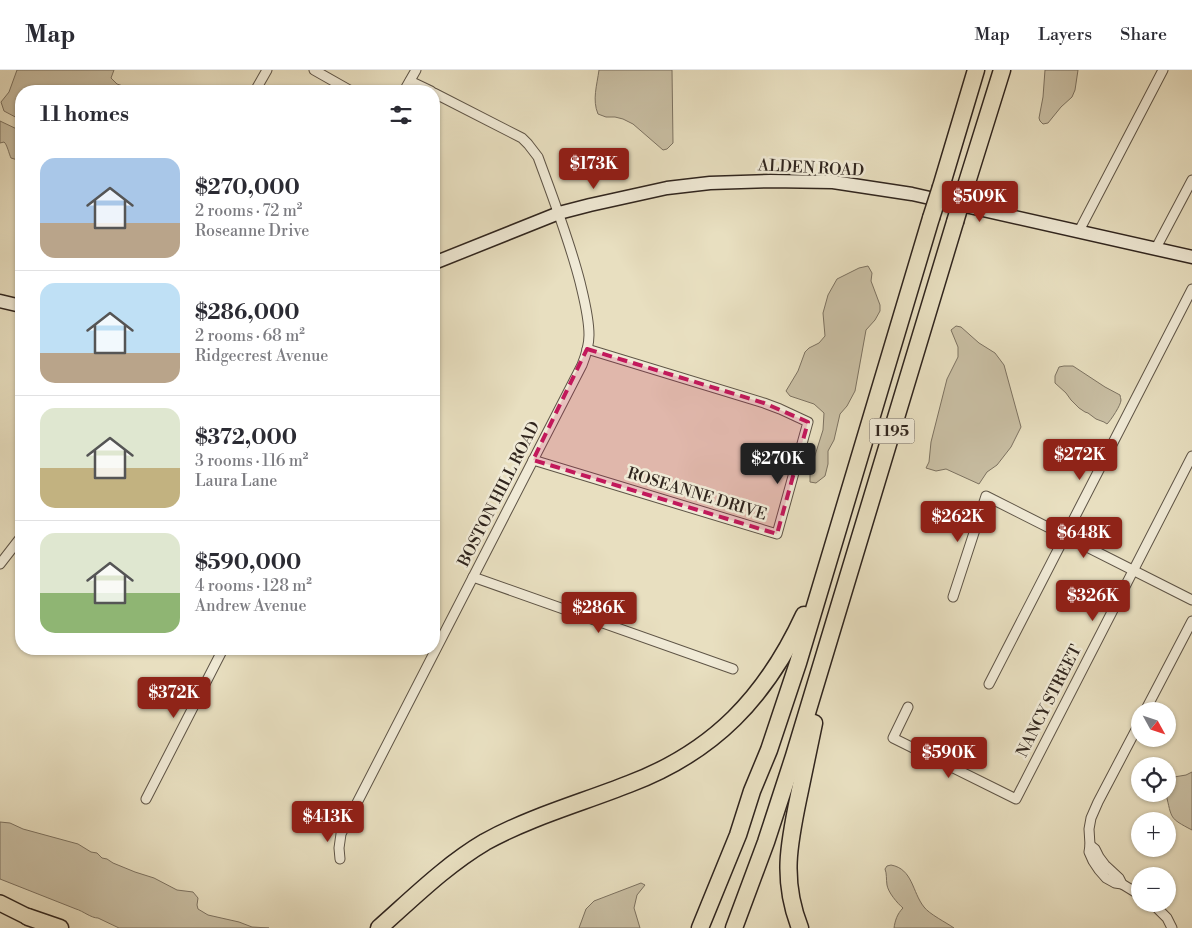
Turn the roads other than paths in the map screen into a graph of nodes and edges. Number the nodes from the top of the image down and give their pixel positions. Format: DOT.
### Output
graph roads {
  1 [pos="267,70"];
  2 [pos="314,70"];
  3 [pos="416,70"];
  4 [pos="976,70"];
  5 [pos="1002,70"];
  6 [pos="1162,70"];
  7 [pos="410,81"];
  8 [pos="258,85"];
  9 [pos="340,85"];
  10 [pos="408,85"];
  11 [pos="418,85"];
  12 [pos="440,96"];
  13 [pos="1192,180"];
  14 [pos="559,214"];
  15 [pos="1079,231"];
  16 [pos="1156,248"];
  17 [pos="1192,257"];
  18 [pos="440,261"];
  19 [pos="1192,289"];
  20 [pos="0,301"];
  21 [pos="15,305"];
  22 [pos="587,349"];
  23 [pos="1192,456"];
  24 [pos="533,460"];
  25 [pos="1066,536"];
  26 [pos="15,545"];
  27 [pos="829,561"];
  28 [pos="0,564"];
  29 [pos="1133,570"];
  30 [pos="473,577"];
  31 [pos="953,597"];
  32 [pos="1192,600"];
  33 [pos="1192,621"];
  34 [pos="830,640"];
  35 [pos="440,641"];
  36 [pos="220,655"];
  37 [pos="433,655"];
  38 [pos="733,669"];
  39 [pos="990,684"];
  40 [pos="1150,702"];
  41 [pos="908,707"];
  42 [pos="1131,740"];
  43 [pos="146,799"];
  44 [pos="340,859"];
  45 [pos="1131,890"];
  46 [pos="0,904"];
  47 [pos="1161,912"];
  48 [pos="28,917"];
  49 [pos="51,928"];
  50 [pos="60,928"];
  51 [pos="379,928"];
  52 [pos="700,928"];
  53 [pos="734,928"];
  54 [pos="800,928"];
  55 [pos="1172,928"];
  1 -- 8 [label="street"];
  2 -- 9 [label="street"];
  3 -- 7 [label="street"];
  4 -- 27 [label="highway, I 195, bridge"];
  5 -- 34 [label="highway, I 195, bridge"];
  6 -- 15 [label="street"];
  7 -- 10 [label="street"];
  7 -- 11 [label="street, BOSTON HILL ROAD"];
  12 -- 14 [label="street, BOSTON HILL ROAD"];
  13 -- 16 [label="street"];
  14 -- 15 [label="main road, ALDEN ROAD"];
  14 -- 18 [label="main road, ALDEN ROAD"];
  14 -- 22 [label="street, BOSTON HILL ROAD"];
  15 -- 16 [label="main road, ALDEN ROAD"];
  16 -- 17 [label="main road, ALDEN ROAD"];
  19 -- 25 [label="street"];
  20 -- 21 [label="main road"];
  22 -- 24 [label="street, BOSTON HILL ROAD"];
  22 -- 24 [label="street, ROSEANNE DRIVE"];
  23 -- 29 [label="street, NANCY STREET"];
  24 -- 30 [label="street, BOSTON HILL ROAD"];
  25 -- 29 [label="street"];
  25 -- 31 [label="street"];
  25 -- 39 [label="street"];
  26 -- 28 [label="street"];
  27 -- 51 [label="highway"];
  27 -- 52 [label="highway, I 195"];
  29 -- 32 [label="street"];
  29 -- 41 [label="street, NANCY STREET"];
  30 -- 35 [label="street, BOSTON HILL ROAD"];
  30 -- 38 [label="street"];
  33 -- 40 [label="street"];
  34 -- 53 [label="highway, I 195"];
  34 -- 54 [label="highway"];
  36 -- 43 [label="street"];
  37 -- 44 [label="street, BOSTON HILL ROAD"];
  42 -- 45 [label="street"];
  46 -- 48 [label="highway"];
  47 -- 55 [label="street"];
  48 -- 49 [label="highway"];
  48 -- 50 [label="highway"];
}
